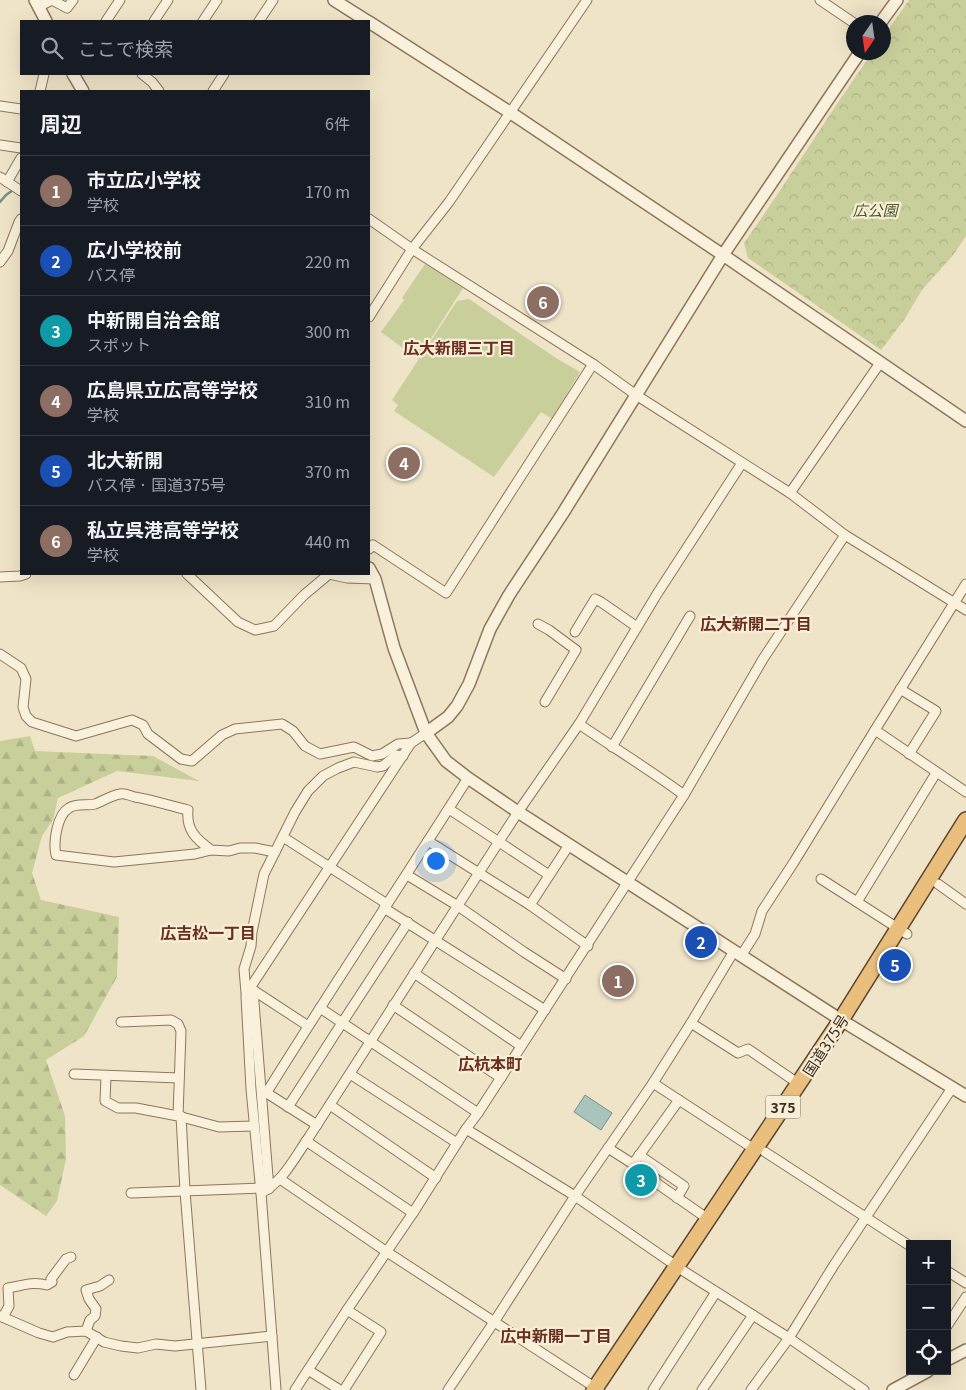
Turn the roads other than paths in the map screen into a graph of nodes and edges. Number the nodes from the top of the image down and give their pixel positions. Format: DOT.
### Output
graph roads {
  1 [pos="73,0"];
  2 [pos="120,0"];
  3 [pos="168,0"];
  4 [pos="217,0"];
  5 [pos="273,0"];
  6 [pos="334,0"];
  7 [pos="587,0"];
  8 [pos="820,0"];
  9 [pos="897,0"];
  10 [pos="36,3"];
  11 [pos="886,15"];
  12 [pos="846,18"];
  13 [pos="45,20"];
  14 [pos="107,20"];
  15 [pos="155,20"];
  16 [pos="204,20"];
  17 [pos="260,20"];
  18 [pos="365,20"];
  19 [pos="370,23"];
  20 [pos="855,60"];
  21 [pos="44,75"];
  22 [pos="74,75"];
  23 [pos="143,75"];
  24 [pos="223,75"];
  25 [pos="40,90"];
  26 [pos="82,90"];
  27 [pos="158,90"];
  28 [pos="214,90"];
  29 [pos="0,106"];
  30 [pos="20,109"];
  31 [pos="511,113"];
  32 [pos="0,145"];
  33 [pos="20,148"];
  34 [pos="20,159"];
  35 [pos="4,180"];
  36 [pos="20,190"];
  37 [pos="20,220"];
  38 [pos="370,220"];
  39 [pos="412,249"];
  40 [pos="723,255"];
  41 [pos="0,262"];
  42 [pos="370,315"];
  43 [pos="880,363"];
  44 [pos="593,364"];
  45 [pos="636,394"];
  46 [pos="966,421"];
  47 [pos="742,463"];
  48 [pos="790,492"];
  49 [pos="846,535"];
  50 [pos="370,548"];
  51 [pos="370,570"];
  52 [pos="23,575"];
  53 [pos="187,575"];
  54 [pos="328,575"];
  55 [pos="334,575"];
  56 [pos="0,578"];
  57 [pos="375,579"];
  58 [pos="966,584"];
  59 [pos="954,602"];
  60 [pos="966,610"];
  61 [pos="690,616"];
  62 [pos="538,624"];
  63 [pos="637,627"];
  64 [pos="575,632"];
  65 [pos="0,654"];
  66 [pos="900,689"];
  67 [pos="545,702"];
  68 [pos="579,724"];
  69 [pos="875,730"];
  70 [pos="426,733"];
  71 [pos="411,743"];
  72 [pos="612,747"];
  73 [pos="910,754"];
  74 [pos="403,756"];
  75 [pos="936,772"];
  76 [pos="468,778"];
  77 [pos="966,792"];
  78 [pos="684,795"];
  79 [pos="449,809"];
  80 [pos="518,812"];
  81 [pos="966,820"];
  82 [pos="283,837"];
  83 [pos="966,839"];
  84 [pos="428,841"];
  85 [pos="500,841"];
  86 [pos="569,845"];
  87 [pos="211,850"];
  88 [pos="275,852"];
  89 [pos="330,867"];
  90 [pos="479,873"];
  91 [pos="407,875"];
  92 [pos="549,875"];
  93 [pos="821,879"];
  94 [pos="627,882"];
  95 [pos="938,884"];
  96 [pos="857,902"];
  97 [pos="966,904"];
  98 [pos="386,906"];
  99 [pos="458,906"];
  100 [pos="530,906"];
  101 [pos="408,922"];
  102 [pos="902,932"];
  103 [pos="436,940"];
  104 [pos="588,946"];
  105 [pos="738,953"];
  106 [pos="414,974"];
  107 [pos="566,979"];
  108 [pos="250,992"];
  109 [pos="393,1005"];
  110 [pos="320,1008"];
  111 [pos="545,1010"];
  112 [pos="121,1022"];
  113 [pos="846,1022"];
  114 [pos="342,1023"];
  115 [pos="691,1023"];
  116 [pos="308,1026"];
  117 [pos="371,1043"];
  118 [pos="522,1046"];
  119 [pos="74,1074"];
  120 [pos="350,1074"];
  121 [pos="106,1076"];
  122 [pos="179,1078"];
  123 [pos="501,1078"];
  124 [pos="653,1083"];
  125 [pos="799,1084"];
  126 [pos="952,1088"];
  127 [pos="251,1089"];
  128 [pos="264,1090"];
  129 [pos="966,1096"];
  130 [pos="679,1100"];
  131 [pos="330,1105"];
  132 [pos="288,1107"];
  133 [pos="478,1113"];
  134 [pos="179,1116"];
  135 [pos="316,1125"];
  136 [pos="254,1126"];
  137 [pos="466,1129"];
  138 [pos="306,1141"];
  139 [pos="457,1143"];
  140 [pos="608,1148"];
  141 [pos="761,1152"];
  142 [pos="639,1155"];
  143 [pos="633,1164"];
  144 [pos="436,1178"];
  145 [pos="280,1179"];
  146 [pos="263,1190"];
  147 [pos="185,1191"];
  148 [pos="131,1193"];
  149 [pos="575,1196"];
  150 [pos="676,1198"];
  151 [pos="413,1213"];
  152 [pos="865,1217"];
  153 [pos="708,1219"];
  154 [pos="906,1243"];
  155 [pos="387,1252"];
  156 [pos="71,1258"];
  157 [pos="681,1269"];
  158 [pos="951,1274"];
  159 [pos="109,1280"];
  160 [pos="966,1283"];
  161 [pos="716,1292"];
  162 [pos="966,1297"];
  163 [pos="346,1310"];
  164 [pos="753,1315"];
  165 [pos="2,1316"];
  166 [pos="951,1320"];
  167 [pos="494,1322"];
  168 [pos="86,1331"];
  169 [pos="272,1336"];
  170 [pos="97,1337"];
  171 [pos="788,1338"];
  172 [pos="198,1343"];
  173 [pos="966,1350"];
  174 [pos="951,1358"];
  175 [pos="308,1370"];
  176 [pos="74,1375"];
  177 [pos="920,1375"];
  178 [pos="599,1389"];
  179 [pos="202,1390"];
  180 [pos="276,1390"];
  181 [pos="294,1390"];
  182 [pos="340,1390"];
  183 [pos="344,1390"];
  184 [pos="448,1390"];
  185 [pos="653,1390"];
  186 [pos="702,1390"];
  187 [pos="751,1390"];
  188 [pos="864,1390"];
  189 [pos="893,1390"];
  1 -- 10 [label="street"];
  2 -- 14 [label="street"];
  3 -- 15 [label="street"];
  4 -- 16 [label="street"];
  5 -- 17 [label="street"];
  6 -- 18 [label="street"];
  7 -- 31 [label="street"];
  8 -- 12 [label="street"];
  9 -- 11 [label="street"];
  10 -- 13 [label="street"];
  19 -- 31 [label="street"];
  20 -- 40 [label="street"];
  21 -- 25 [label="street"];
  22 -- 26 [label="street"];
  23 -- 27 [label="street"];
  24 -- 28 [label="street"];
  29 -- 30 [label="street"];
  31 -- 39 [label="street"];
  31 -- 40 [label="street"];
  32 -- 33 [label="street"];
  34 -- 35 [label="street"];
  35 -- 36 [label="street"];
  37 -- 41 [label="street"];
  38 -- 39 [label="street"];
  39 -- 42 [label="street"];
  39 -- 44 [label="street"];
  40 -- 43 [label="street"];
  40 -- 45 [label="street"];
  43 -- 46 [label="street"];
  43 -- 48 [label="street"];
  44 -- 45 [label="street"];
  44 -- 50 [label="street"];
  45 -- 47 [label="street"];
  45 -- 70 [label="street"];
  47 -- 48 [label="street"];
  47 -- 63 [label="street"];
  48 -- 49 [label="street"];
  49 -- 59 [label="street"];
  49 -- 78 [label="street"];
  51 -- 57 [label="street"];
  52 -- 56 [label="street"];
  53 -- 54 [label="street"];
  55 -- 57 [label="street"];
  57 -- 70 [label="street"];
  58 -- 59 [label="street"];
  59 -- 60 [label="street"];
  59 -- 66 [label="street"];
  61 -- 72 [label="street"];
  62 -- 67 [label="street"];
  63 -- 64 [label="street"];
  63 -- 68 [label="street"];
  65 -- 71 [label="street"];
  66 -- 69 [label="street"];
  66 -- 73 [label="street"];
  68 -- 72 [label="street"];
  68 -- 80 [label="street"];
  69 -- 73 [label="street"];
  69 -- 105 [label="street"];
  70 -- 71 [label="street"];
  70 -- 76 [label="street"];
  71 -- 74 [label="street"];
  72 -- 78 [label="street"];
  73 -- 75 [label="street"];
  74 -- 82 [label="street"];
  74 -- 89 [label="street"];
  75 -- 77 [label="street"];
  75 -- 96 [label="street"];
  76 -- 79 [label="street"];
  76 -- 80 [label="street"];
  78 -- 94 [label="street"];
  79 -- 84 [label="street"];
  79 -- 85 [label="street"];
  80 -- 85 [label="street"];
  80 -- 86 [label="street"];
  81 -- 102 [label="highway, 国道375号 / 375"];
  82 -- 88 [label="street"];
  82 -- 89 [label="street"];
  83 -- 95 [label="highway, 国道375号 / 375"];
  84 -- 90 [label="street"];
  84 -- 91 [label="street"];
  85 -- 90 [label="street"];
  85 -- 92 [label="street"];
  86 -- 92 [label="street"];
  86 -- 94 [label="street"];
  87 -- 87 [label="street"];
  87 -- 88 [label="street"];
  88 -- 108 [label="street"];
  89 -- 98 [label="street"];
  89 -- 108 [label="street"];
  90 -- 99 [label="street"];
  90 -- 100 [label="street"];
  91 -- 98 [label="street"];
  91 -- 99 [label="street"];
  92 -- 100 [label="street"];
  93 -- 96 [label="street"];
  94 -- 104 [label="street"];
  94 -- 105 [label="street"];
  95 -- 97 [label="street"];
  95 -- 102 [label="highway, 国道375号 / 375"];
  96 -- 102 [label="street"];
  98 -- 101 [label="street"];
  98 -- 110 [label="street"];
  99 -- 103 [label="street"];
  99 -- 107 [label="street"];
  100 -- 104 [label="street"];
  101 -- 103 [label="street"];
  101 -- 114 [label="street"];
  102 -- 113 [label="highway, 国道375号 / 375"];
  103 -- 106 [label="street"];
  103 -- 111 [label="street"];
  104 -- 107 [label="street"];
  105 -- 113 [label="street"];
  105 -- 115 [label="street"];
  106 -- 109 [label="street"];
  106 -- 118 [label="street"];
  107 -- 111 [label="street"];
  108 -- 116 [label="street"];
  108 -- 127 [label="street"];
  108 -- 128 [label="street"];
  109 -- 117 [label="street"];
  109 -- 123 [label="street"];
  110 -- 114 [label="street"];
  110 -- 116 [label="street"];
  111 -- 118 [label="street"];
  112 -- 122 [label="street"];
  113 -- 125 [label="highway, 国道375号 / 375"];
  113 -- 126 [label="street"];
  113 -- 141 [label="highway, 国道375号 / 375"];
  114 -- 117 [label="street"];
  114 -- 132 [label="street"];
  115 -- 124 [label="street"];
  115 -- 125 [label="street"];
  116 -- 128 [label="street"];
  117 -- 120 [label="street"];
  117 -- 133 [label="street"];
  118 -- 123 [label="street"];
  119 -- 121 [label="street"];
  120 -- 131 [label="street"];
  120 -- 139 [label="street"];
  121 -- 122 [label="street"];
  121 -- 134 [label="street"];
  122 -- 134 [label="street"];
  123 -- 133 [label="street"];
  124 -- 130 [label="street"];
  124 -- 140 [label="street"];
  125 -- 141 [label="highway, 国道375号 / 375"];
  126 -- 129 [label="street"];
  126 -- 152 [label="street"];
  127 -- 128 [label="street"];
  127 -- 136 [label="street"];
  128 -- 132 [label="street"];
  128 -- 146 [label="street"];
  130 -- 141 [label="street"];
  130 -- 142 [label="street"];
  131 -- 135 [label="street"];
  131 -- 144 [label="street"];
  132 -- 135 [label="street"];
  133 -- 137 [label="street"];
  134 -- 136 [label="street"];
  134 -- 147 [label="street"];
  135 -- 138 [label="street"];
  136 -- 146 [label="street"];
  137 -- 139 [label="street"];
  137 -- 149 [label="street"];
  138 -- 145 [label="street"];
  138 -- 151 [label="street"];
  139 -- 144 [label="street"];
  140 -- 143 [label="street"];
  140 -- 149 [label="street"];
  141 -- 152 [label="street"];
  141 -- 153 [label="highway, 国道375号 / 375"];
  141 -- 157 [label="highway, 国道375号 / 375"];
  142 -- 143 [label="street"];
  142 -- 150 [label="street"];
  143 -- 150 [label="street"];
  144 -- 151 [label="street"];
  145 -- 146 [label="street"];
  145 -- 155 [label="street"];
  146 -- 147 [label="street"];
  146 -- 169 [label="street"];
  147 -- 148 [label="street"];
  147 -- 172 [label="street"];
  149 -- 157 [label="street"];
  149 -- 167 [label="street"];
  150 -- 153 [label="street"];
  151 -- 155 [label="street"];
  152 -- 154 [label="street"];
  152 -- 171 [label="street"];
  153 -- 157 [label="highway, 国道375号 / 375"];
  155 -- 163 [label="street"];
  155 -- 167 [label="street"];
  156 -- 165 [label="street"];
  157 -- 161 [label="street"];
  157 -- 178 [label="highway, 国道375号 / 375"];
  158 -- 160 [label="street"];
  159 -- 168 [label="street"];
  161 -- 164 [label="street"];
  161 -- 185 [label="street"];
  162 -- 166 [label="street"];
  163 -- 175 [label="street"];
  163 -- 183 [label="street"];
  164 -- 171 [label="street"];
  164 -- 186 [label="street"];
  165 -- 168 [label="street"];
  167 -- 178 [label="street"];
  167 -- 184 [label="street"];
  168 -- 170 [label="street"];
  169 -- 172 [label="street"];
  169 -- 180 [label="street"];
  170 -- 172 [label="street"];
  170 -- 176 [label="street"];
  171 -- 187 [label="street"];
  171 -- 188 [label="street"];
  172 -- 179 [label="street"];
  173 -- 174 [label="street"];
  175 -- 181 [label="street"];
  175 -- 182 [label="street"];
  177 -- 189 [label="street"];
}
